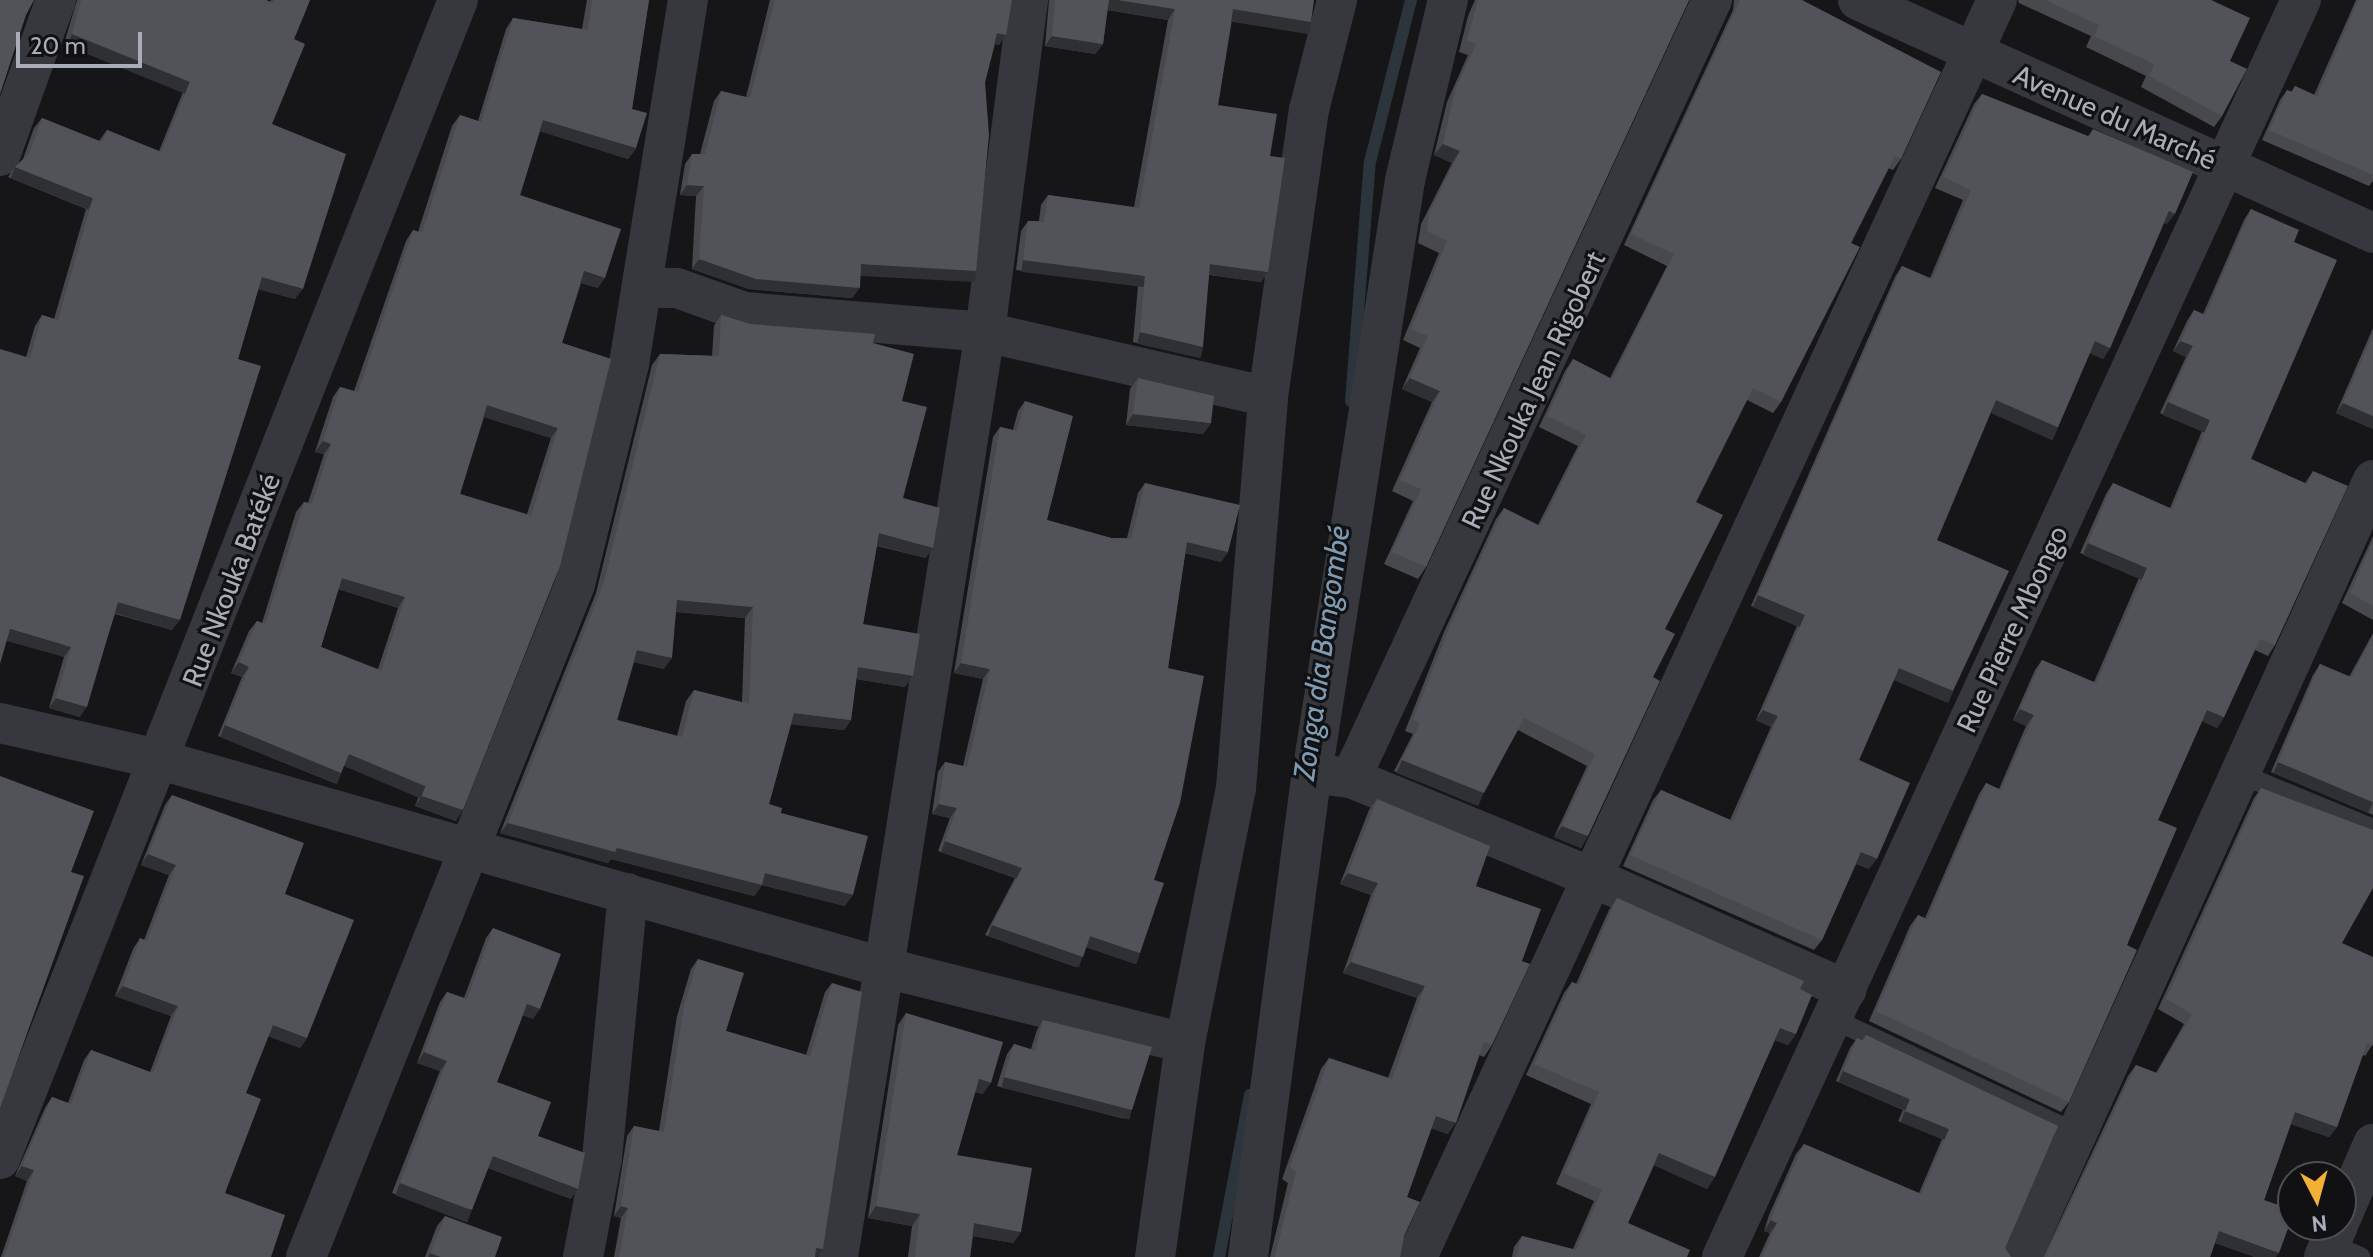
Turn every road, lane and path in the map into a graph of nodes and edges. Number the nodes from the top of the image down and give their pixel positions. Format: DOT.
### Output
graph roads {
  1 [pos="56,0"];
  2 [pos="458,0"];
  3 [pos="688,0"];
  4 [pos="1028,0"];
  5 [pos="1337,0"];
  6 [pos="1448,0"];
  7 [pos="1712,0"];
  8 [pos="1858,0"];
  9 [pos="1997,0"];
  10 [pos="2301,0"];
  11 [pos="1973,54"];
  12 [pos="0,156"];
  13 [pos="2224,164"];
  14 [pos="2373,233"];
  15 [pos="642,288"];
  16 [pos="985,332"];
  17 [pos="1268,397"];
  18 [pos="2373,480"];
  19 [pos="0,723"];
  20 [pos="161,760"];
  21 [pos="2238,773"];
  22 [pos="1312,774"];
  23 [pos="1351,778"];
  24 [pos="2373,829"];
  25 [pos="466,849"];
  26 [pos="1596,879"];
  27 [pos="628,893"];
  28 [pos="882,967"];
  29 [pos="1840,1004"];
  30 [pos="1185,1043"];
  31 [pos="2075,1133"];
  32 [pos="2373,1144"];
  33 [pos="0,1159"];
  34 [pos="2357,1189"];
  35 [pos="306,1257"];
  36 [pos="583,1257"];
  37 [pos="838,1257"];
  38 [pos="1155,1257"];
  39 [pos="1248,1257"];
  40 [pos="1417,1257"];
  41 [pos="1722,1257"];
  42 [pos="2021,1257"];
  1 -- 12 [label="street"];
  2 -- 20 [label="street, Rue Nkouka Batéké"];
  3 -- 15 [label="street"];
  4 -- 16 [label="street"];
  5 -- 17 [label="street"];
  6 -- 22 [label="street"];
  7 -- 23 [label="street, Rue Nkouka Jean Rigobert"];
  8 -- 11 [label="street, Avenue du Marché"];
  9 -- 11 [label="street"];
  10 -- 13 [label="street, Rue Pierre Mbongo"];
  11 -- 13 [label="street, Avenue du Marché"];
  11 -- 26 [label="street"];
  13 -- 14 [label="street, Avenue du Marché"];
  13 -- 29 [label="street, Rue Pierre Mbongo"];
  15 -- 16 [label="street"];
  15 -- 25 [label="street"];
  16 -- 17 [label="street"];
  16 -- 28 [label="street"];
  17 -- 30 [label="street"];
  18 -- 21 [label="street"];
  19 -- 20 [label="street"];
  20 -- 25 [label="street"];
  20 -- 33 [label="street, Rue Nkouka Batéké"];
  21 -- 24 [label="lane"];
  21 -- 31 [label="street"];
  22 -- 23 [label="street"];
  22 -- 39 [label="street"];
  23 -- 26 [label="street"];
  25 -- 27 [label="street"];
  25 -- 35 [label="street"];
  26 -- 29 [label="street"];
  26 -- 40 [label="street"];
  27 -- 28 [label="street"];
  27 -- 36 [label="street"];
  28 -- 30 [label="street"];
  28 -- 37 [label="street"];
  29 -- 31 [label="lane"];
  29 -- 41 [label="street, Rue Pierre Mbongo"];
  30 -- 38 [label="street"];
  31 -- 42 [label="street"];
  32 -- 34 [label="street"];
}
